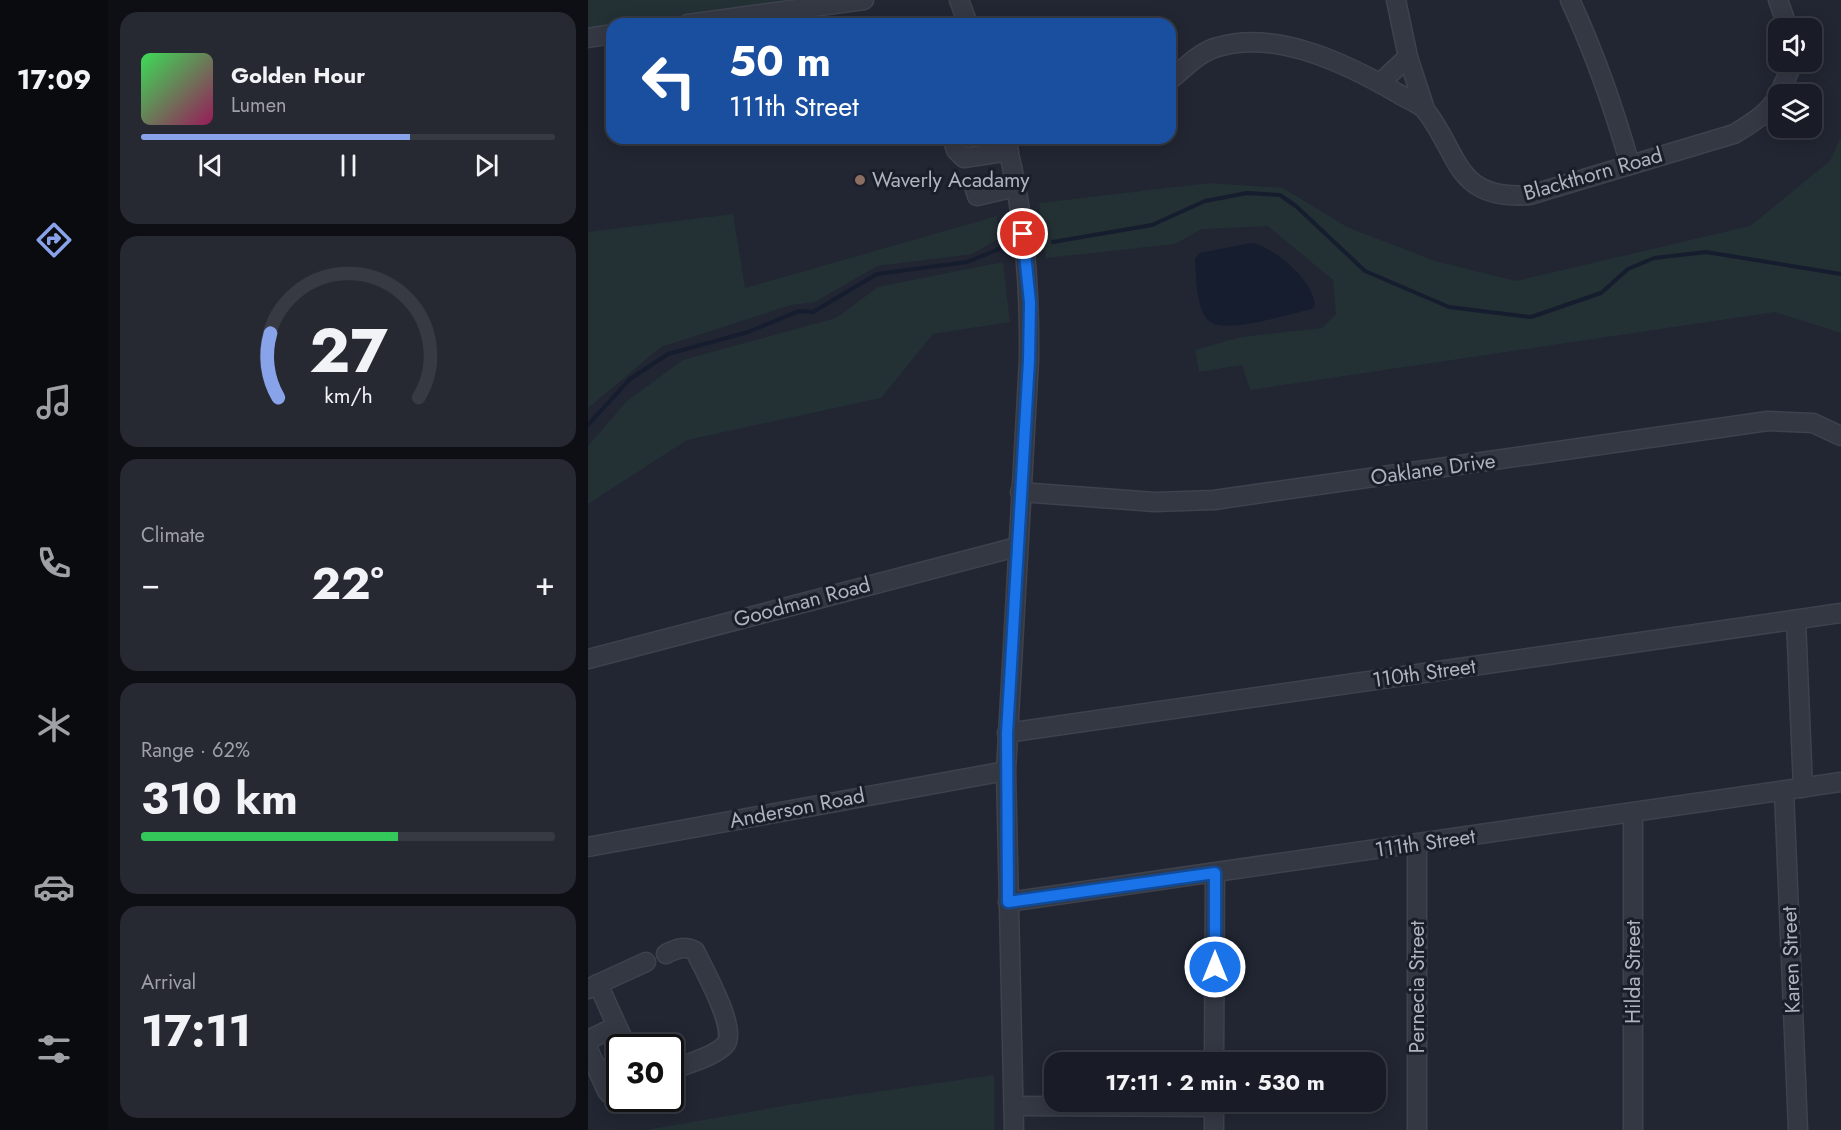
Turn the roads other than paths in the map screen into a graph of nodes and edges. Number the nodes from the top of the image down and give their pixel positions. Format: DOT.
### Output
graph roads {
  1 [pos="864,0"];
  2 [pos="959,0"];
  3 [pos="1396,0"];
  4 [pos="1570,0"];
  5 [pos="1778,0"];
  6 [pos="787,17"];
  7 [pos="966,18"];
  8 [pos="1784,18"];
  9 [pos="606,35"];
  10 [pos="588,38"];
  11 [pos="1407,57"];
  12 [pos="1176,75"];
  13 [pos="1380,83"];
  14 [pos="1425,109"];
  15 [pos="1768,110"];
  16 [pos="954,144"];
  17 [pos="1007,144"];
  18 [pos="1630,165"];
  19 [pos="974,186"];
  20 [pos="1016,187"];
  21 [pos="1841,436"];
  22 [pos="1020,492"];
  23 [pos="1017,546"];
  24 [pos="1841,613"];
  25 [pos="1796,620"];
  26 [pos="588,659"];
  27 [pos="1007,733"];
  28 [pos="1006,771"];
  29 [pos="1841,782"];
  30 [pos="1803,788"];
  31 [pos="1784,790"];
  32 [pos="1633,813"];
  33 [pos="1417,844"];
  34 [pos="588,847"];
  35 [pos="1215,873"];
  36 [pos="1008,902"];
  37 [pos="666,954"];
  38 [pos="646,962"];
  39 [pos="593,986"];
  40 [pos="617,1026"];
  41 [pos="621,1034"];
  42 [pos="588,1040"];
  43 [pos="588,1049"];
  44 [pos="1214,1052"];
  45 [pos="684,1065"];
  46 [pos="606,1089"];
  47 [pos="1014,1106"];
  48 [pos="1044,1106"];
  49 [pos="1214,1112"];
  50 [pos="1014,1130"];
  51 [pos="1214,1130"];
  52 [pos="1417,1130"];
  53 [pos="1633,1130"];
  54 [pos="1798,1130"];
  1 -- 6 [label="street"];
  2 -- 7 [label="street"];
  3 -- 11 [label="street, Blackthorn Road"];
  4 -- 18 [label="street"];
  5 -- 8 [label="street"];
  9 -- 10 [label="street"];
  11 -- 13 [label="street"];
  11 -- 14 [label="street, Blackthorn Road"];
  12 -- 13 [label="street"];
  13 -- 14 [label="street"];
  14 -- 18 [label="street, Blackthorn Road"];
  15 -- 18 [label="street, Blackthorn Road"];
  16 -- 17 [label="street"];
  17 -- 20 [label="street"];
  19 -- 20 [label="street"];
  20 -- 22 [label="street"];
  21 -- 22 [label="street, Oaklane Drive"];
  22 -- 23 [label="street"];
  23 -- 26 [label="street, Goodman Road"];
  23 -- 27 [label="street"];
  24 -- 25 [label="street, 110th Street"];
  25 -- 27 [label="street, 110th Street"];
  25 -- 30 [label="street"];
  27 -- 28 [label="street"];
  28 -- 34 [label="street, Anderson Road"];
  28 -- 36 [label="street"];
  29 -- 30 [label="street, 111th Street"];
  30 -- 31 [label="street, 111th Street"];
  31 -- 32 [label="street, 111th Street"];
  31 -- 54 [label="street, Karen Street"];
  32 -- 33 [label="street, 111th Street"];
  32 -- 53 [label="street, Hilda Street"];
  33 -- 35 [label="street, 111th Street"];
  33 -- 52 [label="street, Pernecia Street"];
  35 -- 36 [label="street, 111th Street"];
  35 -- 44 [label="street"];
  36 -- 47 [label="street"];
  37 -- 45 [label="street"];
  38 -- 39 [label="street"];
  39 -- 40 [label="street"];
  40 -- 41 [label="street"];
  40 -- 42 [label="street"];
  43 -- 46 [label="street"];
  47 -- 48 [label="street"];
  47 -- 50 [label="street"];
  49 -- 51 [label="street"];
}
